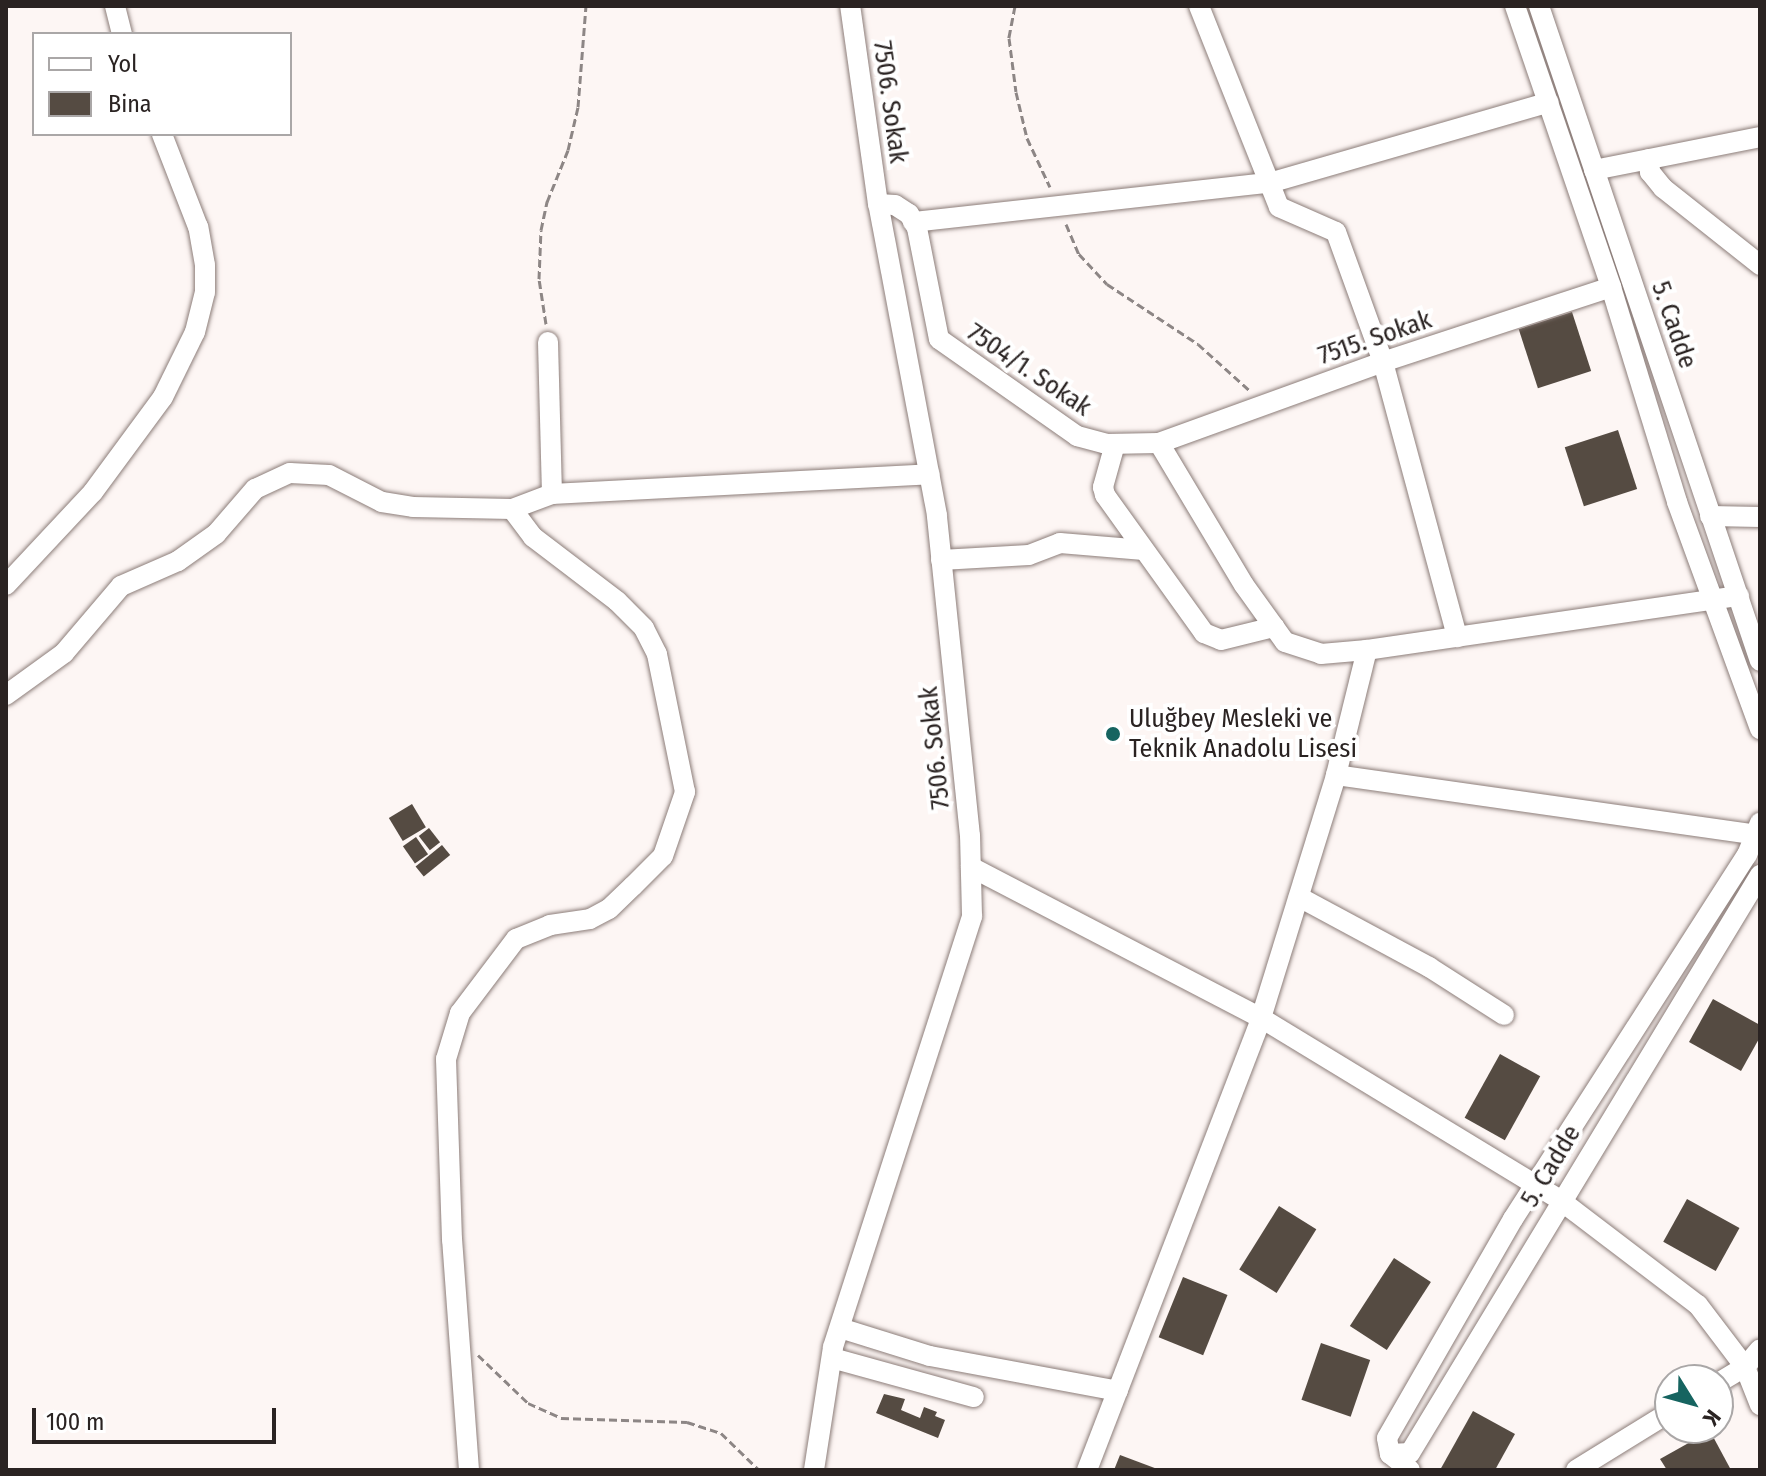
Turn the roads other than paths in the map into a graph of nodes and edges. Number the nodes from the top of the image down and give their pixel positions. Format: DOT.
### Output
graph roads {
  1 [pos="115,6"];
  2 [pos="850,6"];
  3 [pos="1199,6"];
  4 [pos="1515,6"];
  5 [pos="1539,6"];
  6 [pos="122,32"];
  7 [pos="1549,102"];
  8 [pos="163,136"];
  9 [pos="1760,137"];
  10 [pos="1649,159"];
  11 [pos="1594,170"];
  12 [pos="1269,183"];
  13 [pos="878,204"];
  14 [pos="913,222"];
  15 [pos="1760,265"];
  16 [pos="1611,287"];
  17 [pos="548,342"];
  18 [pos="1383,362"];
  19 [pos="1159,443"];
  20 [pos="1115,444"];
  21 [pos="929,474"];
  22 [pos="552,494"];
  23 [pos="512,509"];
  24 [pos="1710,516"];
  25 [pos="1760,517"];
  26 [pos="1144,550"];
  27 [pos="941,560"];
  28 [pos="6,585"];
  29 [pos="1739,596"];
  30 [pos="1713,600"];
  31 [pos="1274,627"];
  32 [pos="1457,637"];
  33 [pos="1367,650"];
  34 [pos="1760,661"];
  35 [pos="6,695"];
  36 [pos="1760,729"];
  37 [pos="1336,775"];
  38 [pos="1758,830"];
  39 [pos="971,867"];
  40 [pos="1760,875"];
  41 [pos="1299,897"];
  42 [pos="1760,899"];
  43 [pos="1736,916"];
  44 [pos="1504,1015"];
  45 [pos="1261,1018"];
  46 [pos="1537,1187"];
  47 [pos="1560,1200"];
  48 [pos="840,1328"];
  49 [pos="1760,1349"];
  50 [pos="832,1358"];
  51 [pos="1745,1367"];
  52 [pos="1734,1374"];
  53 [pos="1118,1391"];
  54 [pos="974,1397"];
  55 [pos="1760,1405"];
  56 [pos="1654,1422"];
  57 [pos="1384,1462"];
  58 [pos="469,1470"];
  59 [pos="814,1470"];
  60 [pos="1087,1470"];
  61 [pos="1410,1470"];
  62 [pos="1576,1470"];
  1 -- 6 [label="street"];
  2 -- 13 [label="street, 7506. Sokak"];
  3 -- 12 [label="street"];
  4 -- 7 [label="street"];
  5 -- 11 [label="street, 5. Cadde"];
  7 -- 12 [label="street"];
  7 -- 16 [label="street"];
  8 -- 28 [label="street"];
  9 -- 10 [label="street"];
  10 -- 11 [label="street"];
  10 -- 15 [label="street"];
  11 -- 24 [label="street, 5. Cadde"];
  12 -- 14 [label="street"];
  12 -- 18 [label="street"];
  13 -- 14 [label="street"];
  13 -- 21 [label="street, 7506. Sokak"];
  14 -- 20 [label="street, 7504/1. Sokak"];
  16 -- 18 [label="street, 7515. Sokak"];
  16 -- 30 [label="street"];
  17 -- 22 [label="street"];
  18 -- 19 [label="street, 7515. Sokak"];
  18 -- 32 [label="street"];
  19 -- 20 [label="street, 7504/1. Sokak"];
  19 -- 31 [label="street"];
  20 -- 26 [label="street"];
  21 -- 22 [label="street"];
  21 -- 27 [label="street, 7506. Sokak"];
  22 -- 23 [label="street"];
  23 -- 35 [label="street"];
  23 -- 58 [label="street"];
  24 -- 25 [label="street"];
  24 -- 29 [label="street, 5. Cadde"];
  26 -- 27 [label="street"];
  26 -- 31 [label="street"];
  27 -- 39 [label="street, 7506. Sokak"];
  29 -- 30 [label="street"];
  29 -- 34 [label="street, 5. Cadde"];
  30 -- 32 [label="street"];
  30 -- 36 [label="street"];
  31 -- 33 [label="street"];
  32 -- 33 [label="street"];
  33 -- 37 [label="street"];
  37 -- 38 [label="street"];
  37 -- 41 [label="street"];
  38 -- 46 [label="street"];
  39 -- 45 [label="street"];
  39 -- 48 [label="street, 7506. Sokak"];
  40 -- 43 [label="street, 5. Cadde"];
  41 -- 44 [label="street"];
  41 -- 45 [label="street"];
  42 -- 43 [label="street"];
  43 -- 47 [label="street, 5. Cadde"];
  45 -- 46 [label="street"];
  45 -- 53 [label="street"];
  46 -- 47 [label="street"];
  46 -- 57 [label="street"];
  47 -- 51 [label="street"];
  47 -- 57 [label="street, 5. Cadde"];
  48 -- 50 [label="street, 7506. Sokak"];
  48 -- 53 [label="street"];
  49 -- 51 [label="street"];
  50 -- 54 [label="street"];
  50 -- 59 [label="street, 7506. Sokak"];
  51 -- 52 [label="street"];
  51 -- 55 [label="street"];
  53 -- 60 [label="street"];
  56 -- 62 [label="street"];
  57 -- 61 [label="street"];
}
